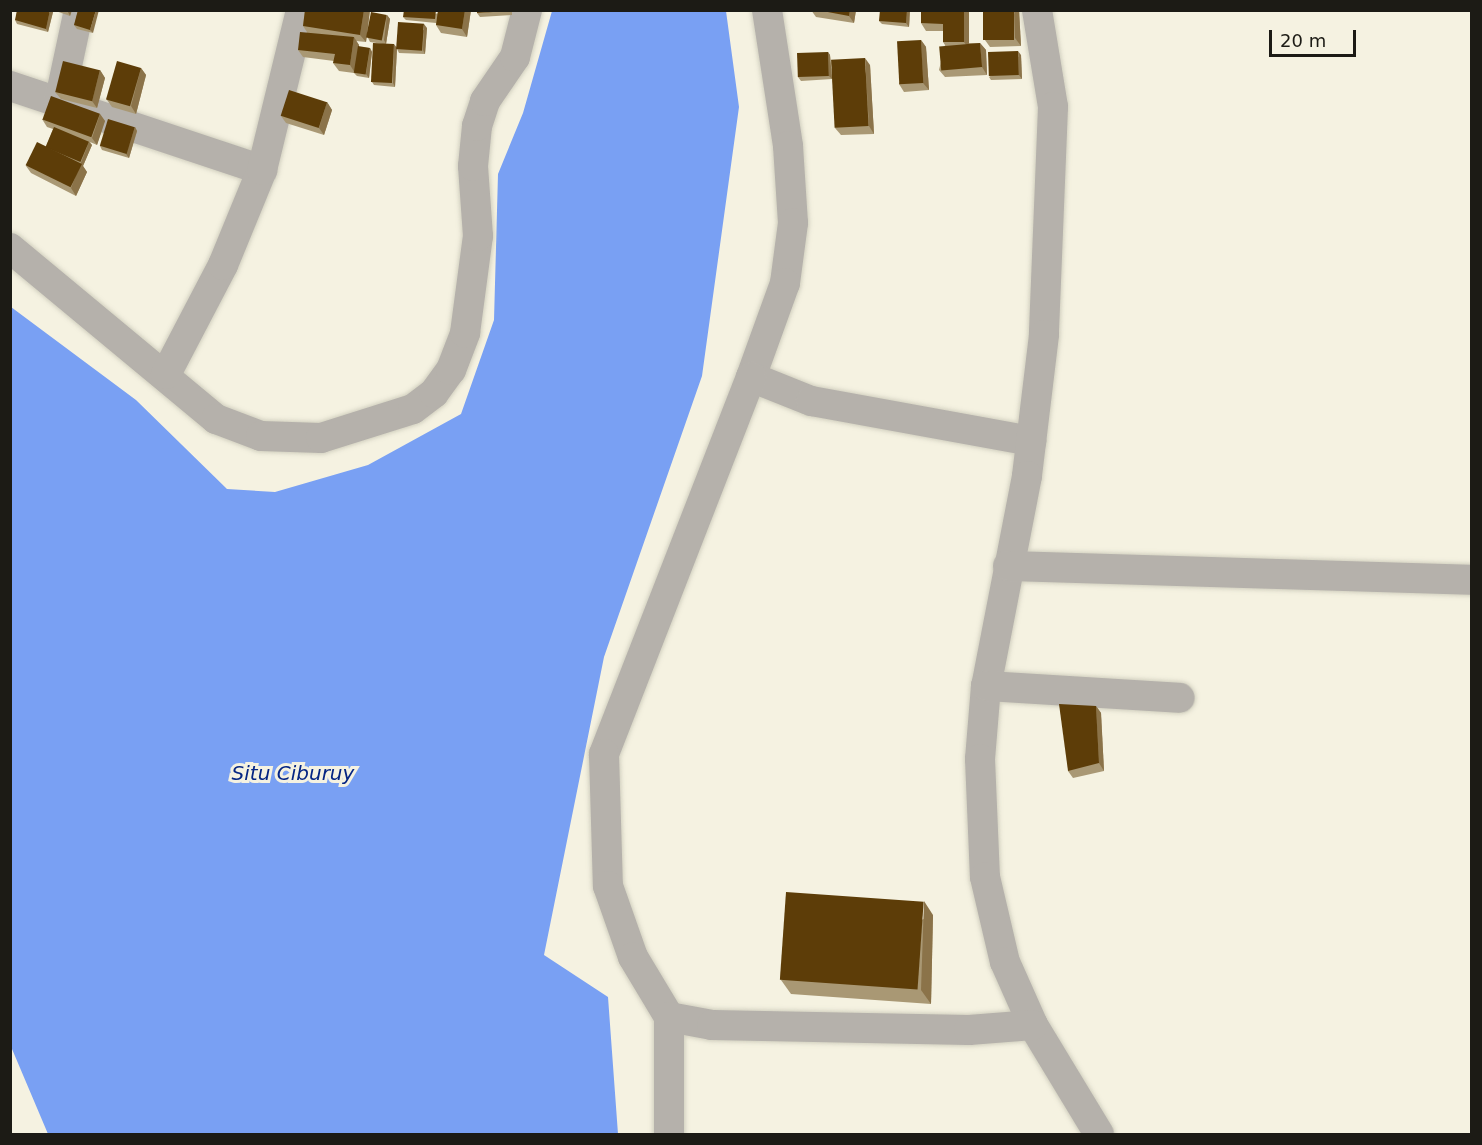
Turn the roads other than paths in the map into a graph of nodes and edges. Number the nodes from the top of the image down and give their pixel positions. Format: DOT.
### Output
graph roads {
  1 [pos="80,10"];
  2 [pos="301,10"];
  3 [pos="527,10"];
  4 [pos="767,10"];
  5 [pos="1037,10"];
  6 [pos="10,86"];
  7 [pos="59,103"];
  8 [pos="262,170"];
  9 [pos="10,248"];
  10 [pos="166,374"];
  11 [pos="752,378"];
  12 [pos="1031,441"];
  13 [pos="1008,566"];
  14 [pos="1472,580"];
  15 [pos="986,686"];
  16 [pos="1180,698"];
  17 [pos="669,1017"];
  18 [pos="1033,1024"];
  19 [pos="669,1134"];
  20 [pos="1099,1134"];
  1 -- 7 [label="street"];
  2 -- 8 [label="street"];
  3 -- 10 [label="street"];
  4 -- 11 [label="street"];
  5 -- 12 [label="street"];
  6 -- 7 [label="street"];
  7 -- 8 [label="street"];
  8 -- 10 [label="street"];
  9 -- 10 [label="street"];
  11 -- 12 [label="street"];
  11 -- 17 [label="street"];
  12 -- 13 [label="street"];
  13 -- 14 [label="street"];
  13 -- 15 [label="street"];
  15 -- 16 [label="street"];
  15 -- 18 [label="street"];
  17 -- 18 [label="street"];
  17 -- 19 [label="street"];
  18 -- 20 [label="street"];
}
